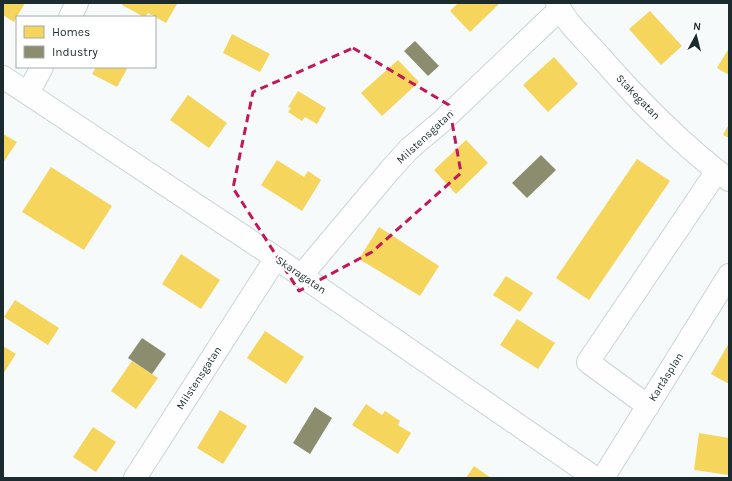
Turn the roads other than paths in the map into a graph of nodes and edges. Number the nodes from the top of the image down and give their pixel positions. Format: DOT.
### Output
graph roads {
  1 [pos="77,3"];
  2 [pos="558,6"];
  3 [pos="70,16"];
  4 [pos="41,68"];
  5 [pos="3,77"];
  6 [pos="28,93"];
  7 [pos="723,176"];
  8 [pos="276,258"];
  9 [pos="729,275"];
  10 [pos="302,276"];
  11 [pos="648,406"];
  12 [pos="135,478"];
  13 [pos="595,478"];
  14 [pos="603,478"];
  1 -- 3 [label="street"];
  2 -- 7 [label="street, Stakegatan"];
  2 -- 10 [label="street, Milstensgatan"];
  4 -- 6 [label="street"];
  5 -- 6 [label="street, Skaragatan"];
  6 -- 8 [label="street, Skaragatan"];
  7 -- 11 [label="street"];
  8 -- 10 [label="street, Skaragatan"];
  8 -- 12 [label="street, Milstensgatan"];
  9 -- 11 [label="street, Kartåsplan"];
  10 -- 13 [label="street, Skaragatan"];
  11 -- 14 [label="street, Kartåsplan"];
}
